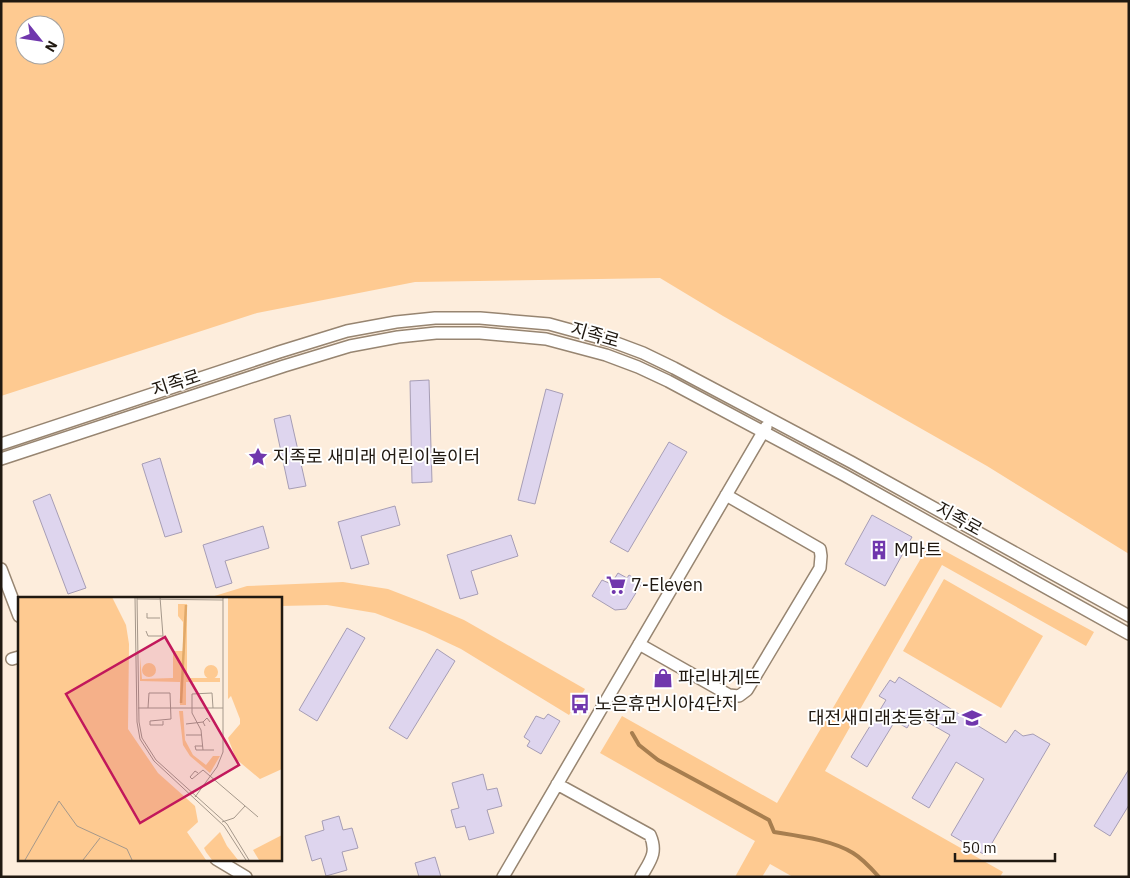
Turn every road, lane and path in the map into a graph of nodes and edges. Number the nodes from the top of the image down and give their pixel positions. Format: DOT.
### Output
graph roads {
  1 [pos="771,419"];
  2 [pos="763,432"];
  3 [pos="1,444"];
  4 [pos="1,459"];
  5 [pos="726,495"];
  6 [pos="1,569"];
  7 [pos="18,613"];
  8 [pos="1129,616"];
  9 [pos="1129,634"];
  10 [pos="640,644"];
  11 [pos="557,784"];
  12 [pos="218,860"];
  13 [pos="246,877"];
  14 [pos="503,877"];
  15 [pos="641,877"];
  1 -- 2 [label="street"];
  1 -- 3 [label="street, 지족로"];
  1 -- 8 [label="street, 지족로"];
  2 -- 4 [label="street, 지족로"];
  2 -- 5 [label="street"];
  2 -- 9 [label="street, 지족로"];
  5 -- 10 [label="street"];
  5 -- 10 [label="street"];
  6 -- 7 [label="street"];
  10 -- 11 [label="street"];
  11 -- 14 [label="street"];
  11 -- 15 [label="street"];
  12 -- 13 [label="street"];
}
